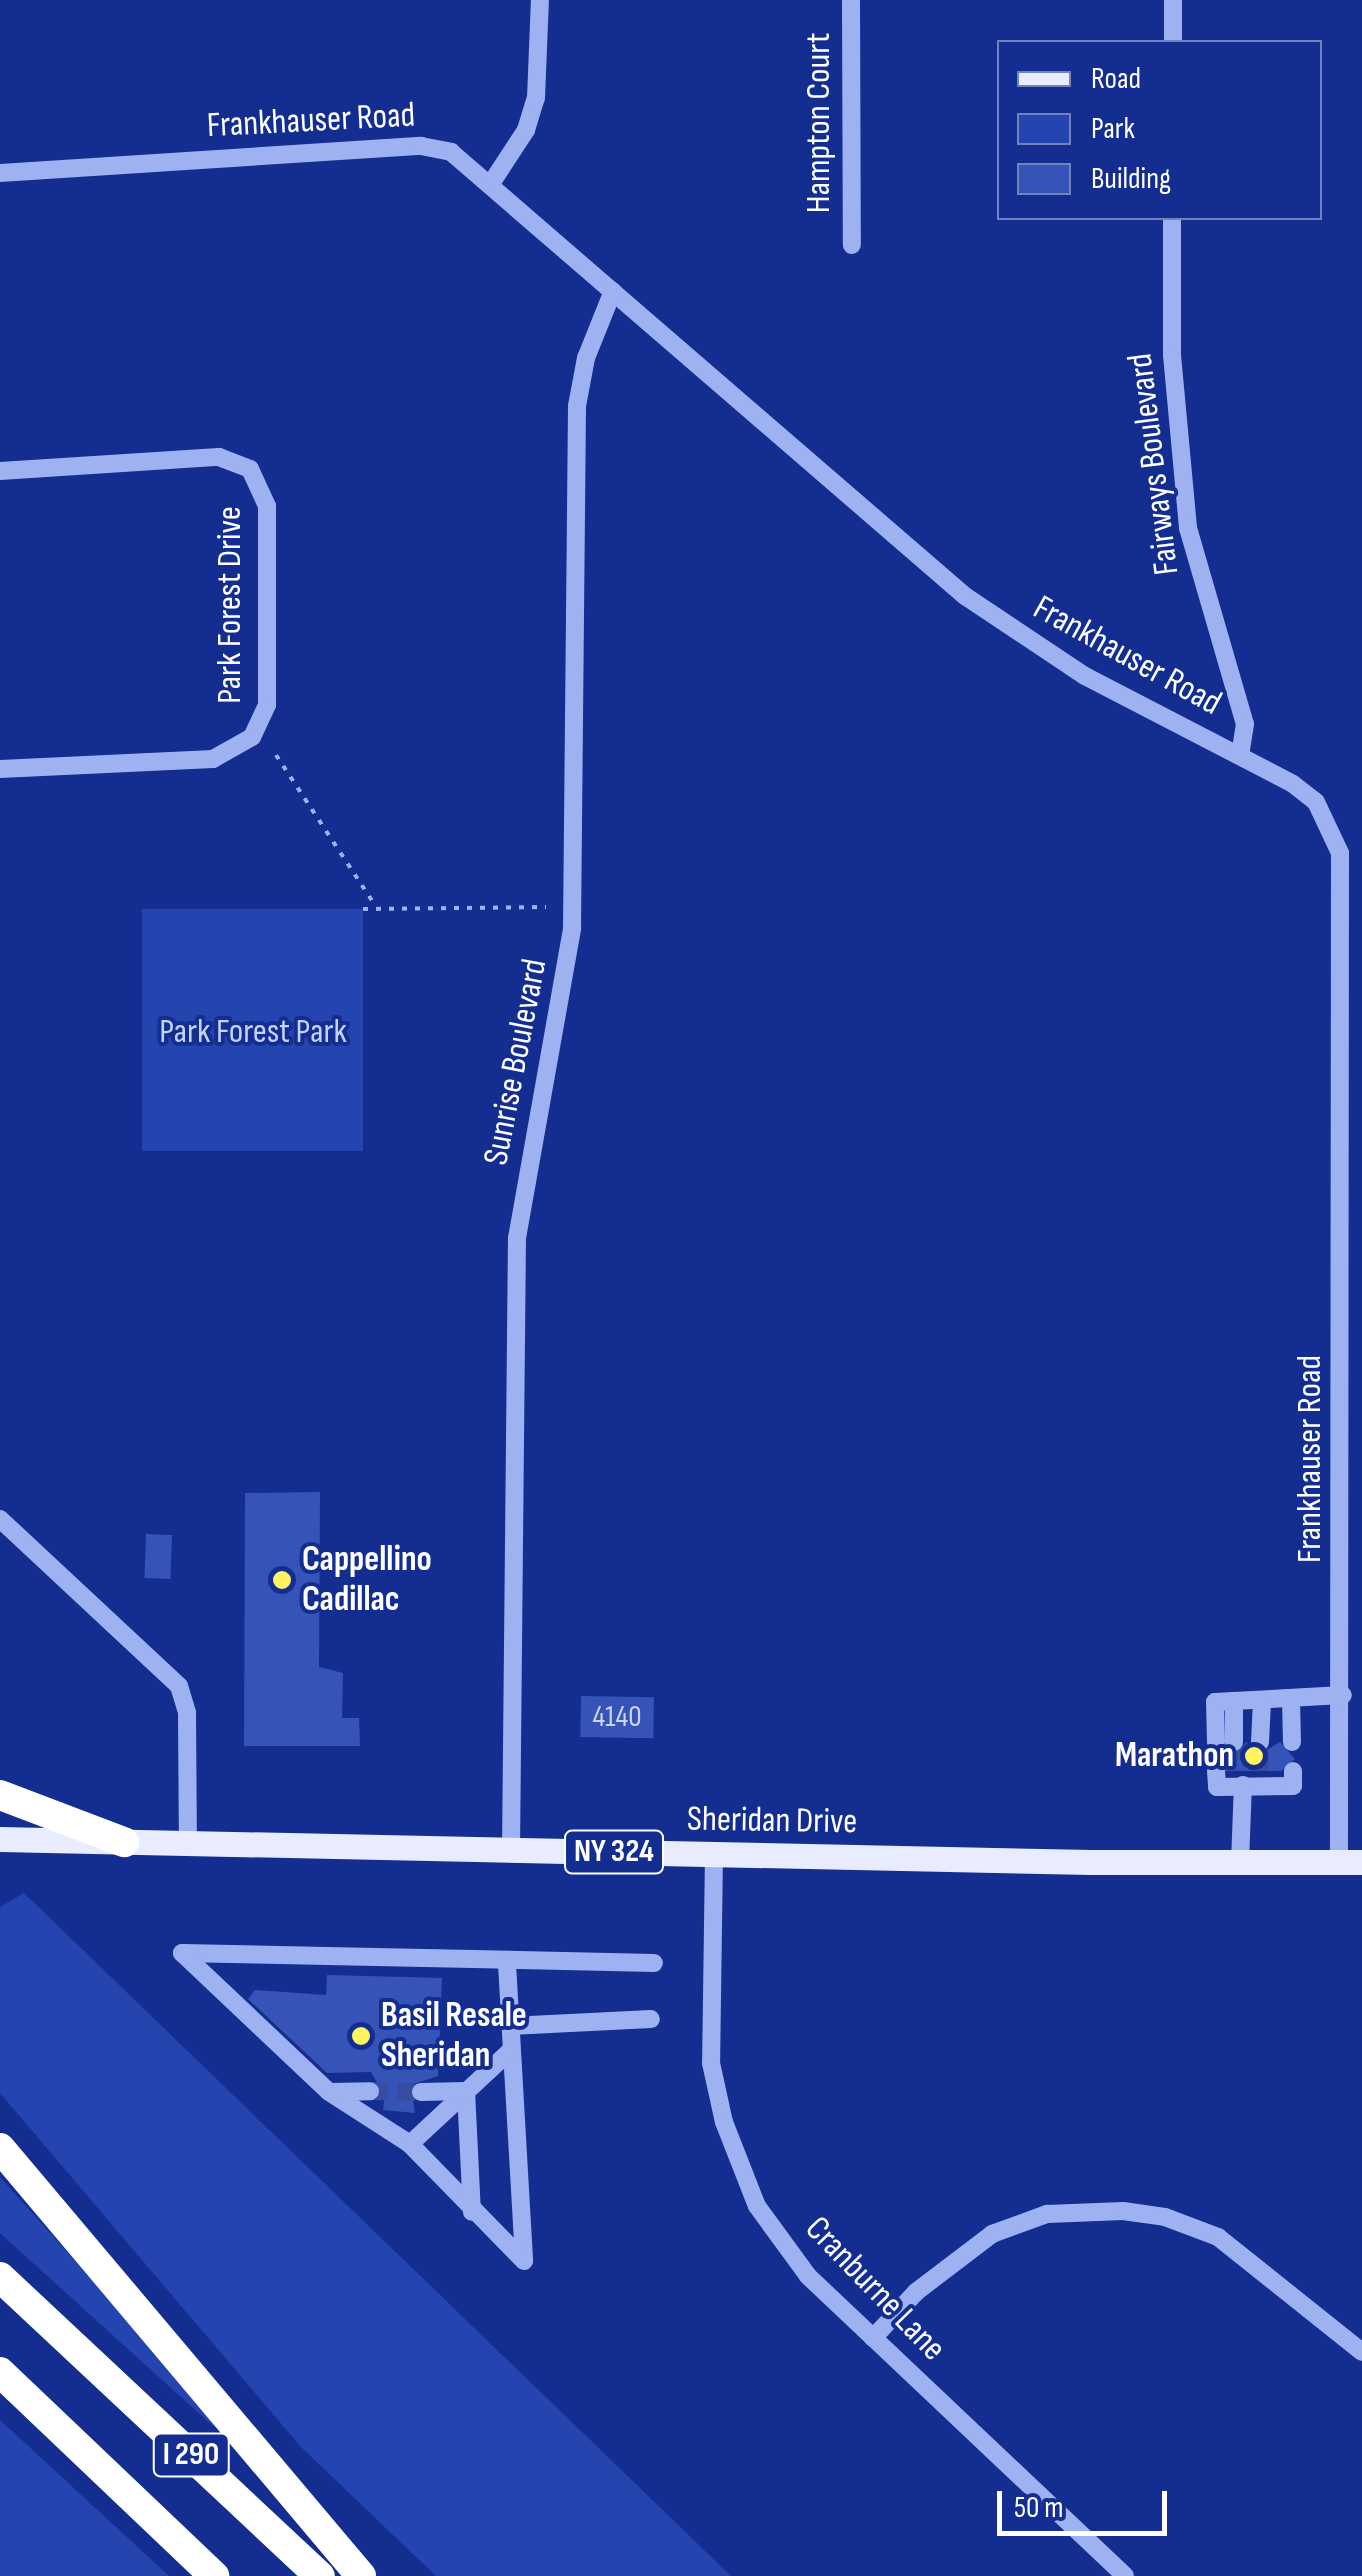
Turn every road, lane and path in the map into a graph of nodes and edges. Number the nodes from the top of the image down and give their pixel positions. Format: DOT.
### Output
graph roads {
  1 [pos="540,0"];
  2 [pos="850,0"];
  3 [pos="1174,0"];
  4 [pos="1173,40"];
  5 [pos="0,173"];
  6 [pos="492,182"];
  7 [pos="1172,220"];
  8 [pos="852,245"];
  9 [pos="613,291"];
  10 [pos="0,472"];
  11 [pos="276,755"];
  12 [pos="1240,756"];
  13 [pos="0,769"];
  14 [pos="376,906"];
  15 [pos="546,908"];
  16 [pos="363,909"];
  17 [pos="0,1519"];
  18 [pos="1343,1695"];
  19 [pos="1292,1699"];
  20 [pos="1262,1701"];
  21 [pos="1225,1742"];
  22 [pos="1260,1742"];
  23 [pos="1292,1742"];
  24 [pos="1293,1771"];
  25 [pos="0,1795"];
  26 [pos="0,1839"];
  27 [pos="124,1842"];
  28 [pos="188,1843"];
  29 [pos="512,1850"];
  30 [pos="714,1854"];
  31 [pos="1240,1862"];
  32 [pos="1350,1862"];
  33 [pos="654,1963"];
  34 [pos="507,1964"];
  35 [pos="651,2019"];
  36 [pos="510,2026"];
  37 [pos="510,2050"];
  38 [pos="370,2091"];
  39 [pos="466,2091"];
  40 [pos="330,2092"];
  41 [pos="422,2092"];
  42 [pos="410,2144"];
  43 [pos="0,2148"];
  44 [pos="472,2212"];
  45 [pos="0,2276"];
  46 [pos="873,2338"];
  47 [pos="1362,2352"];
  48 [pos="0,2372"];
  49 [pos="214,2576"];
  50 [pos="320,2576"];
  51 [pos="361,2576"];
  52 [pos="1125,2576"];
  1 -- 6 [label="street"];
  2 -- 8 [label="street, Hampton Court"];
  3 -- 4 [label="street"];
  5 -- 6 [label="street, Frankhauser Road"];
  6 -- 9 [label="street, Frankhauser Road"];
  7 -- 12 [label="street, Fairways Boulevard"];
  9 -- 12 [label="street, Frankhauser Road"];
  9 -- 29 [label="street, Sunrise Boulevard"];
  10 -- 13 [label="street, Park Forest Drive"];
  11 -- 14 [label="path"];
  12 -- 18 [label="street, Frankhauser Road"];
  14 -- 15 [label="path"];
  14 -- 16 [label="path"];
  17 -- 28 [label="street"];
  18 -- 19 [label="street"];
  18 -- 32 [label="street, Frankhauser Road"];
  19 -- 20 [label="street"];
  19 -- 23 [label="street"];
  20 -- 21 [label="street"];
  20 -- 22 [label="street"];
  24 -- 31 [label="street"];
  25 -- 27 [label="highway"];
  26 -- 27 [label="main road, Sheridan Drive / NY 324"];
  27 -- 28 [label="main road, Sheridan Drive / NY 324"];
  28 -- 29 [label="main road, Sheridan Drive / NY 324"];
  29 -- 30 [label="main road, Sheridan Drive / NY 324"];
  30 -- 31 [label="main road, Sheridan Drive / NY 324"];
  30 -- 46 [label="street, Cranburne Lane"];
  31 -- 32 [label="main road, Sheridan Drive / NY 324"];
  33 -- 34 [label="street"];
  34 -- 36 [label="street"];
  34 -- 40 [label="street"];
  35 -- 36 [label="street"];
  36 -- 37 [label="street"];
  37 -- 39 [label="street"];
  37 -- 44 [label="street"];
  38 -- 40 [label="street"];
  39 -- 41 [label="street"];
  39 -- 42 [label="street"];
  39 -- 44 [label="street"];
  40 -- 42 [label="street"];
  42 -- 44 [label="street"];
  43 -- 51 [label="highway"];
  45 -- 50 [label="highway, I 290"];
  46 -- 47 [label="street"];
  46 -- 52 [label="street, Cranburne Lane"];
  48 -- 49 [label="highway, I 290"];
}
